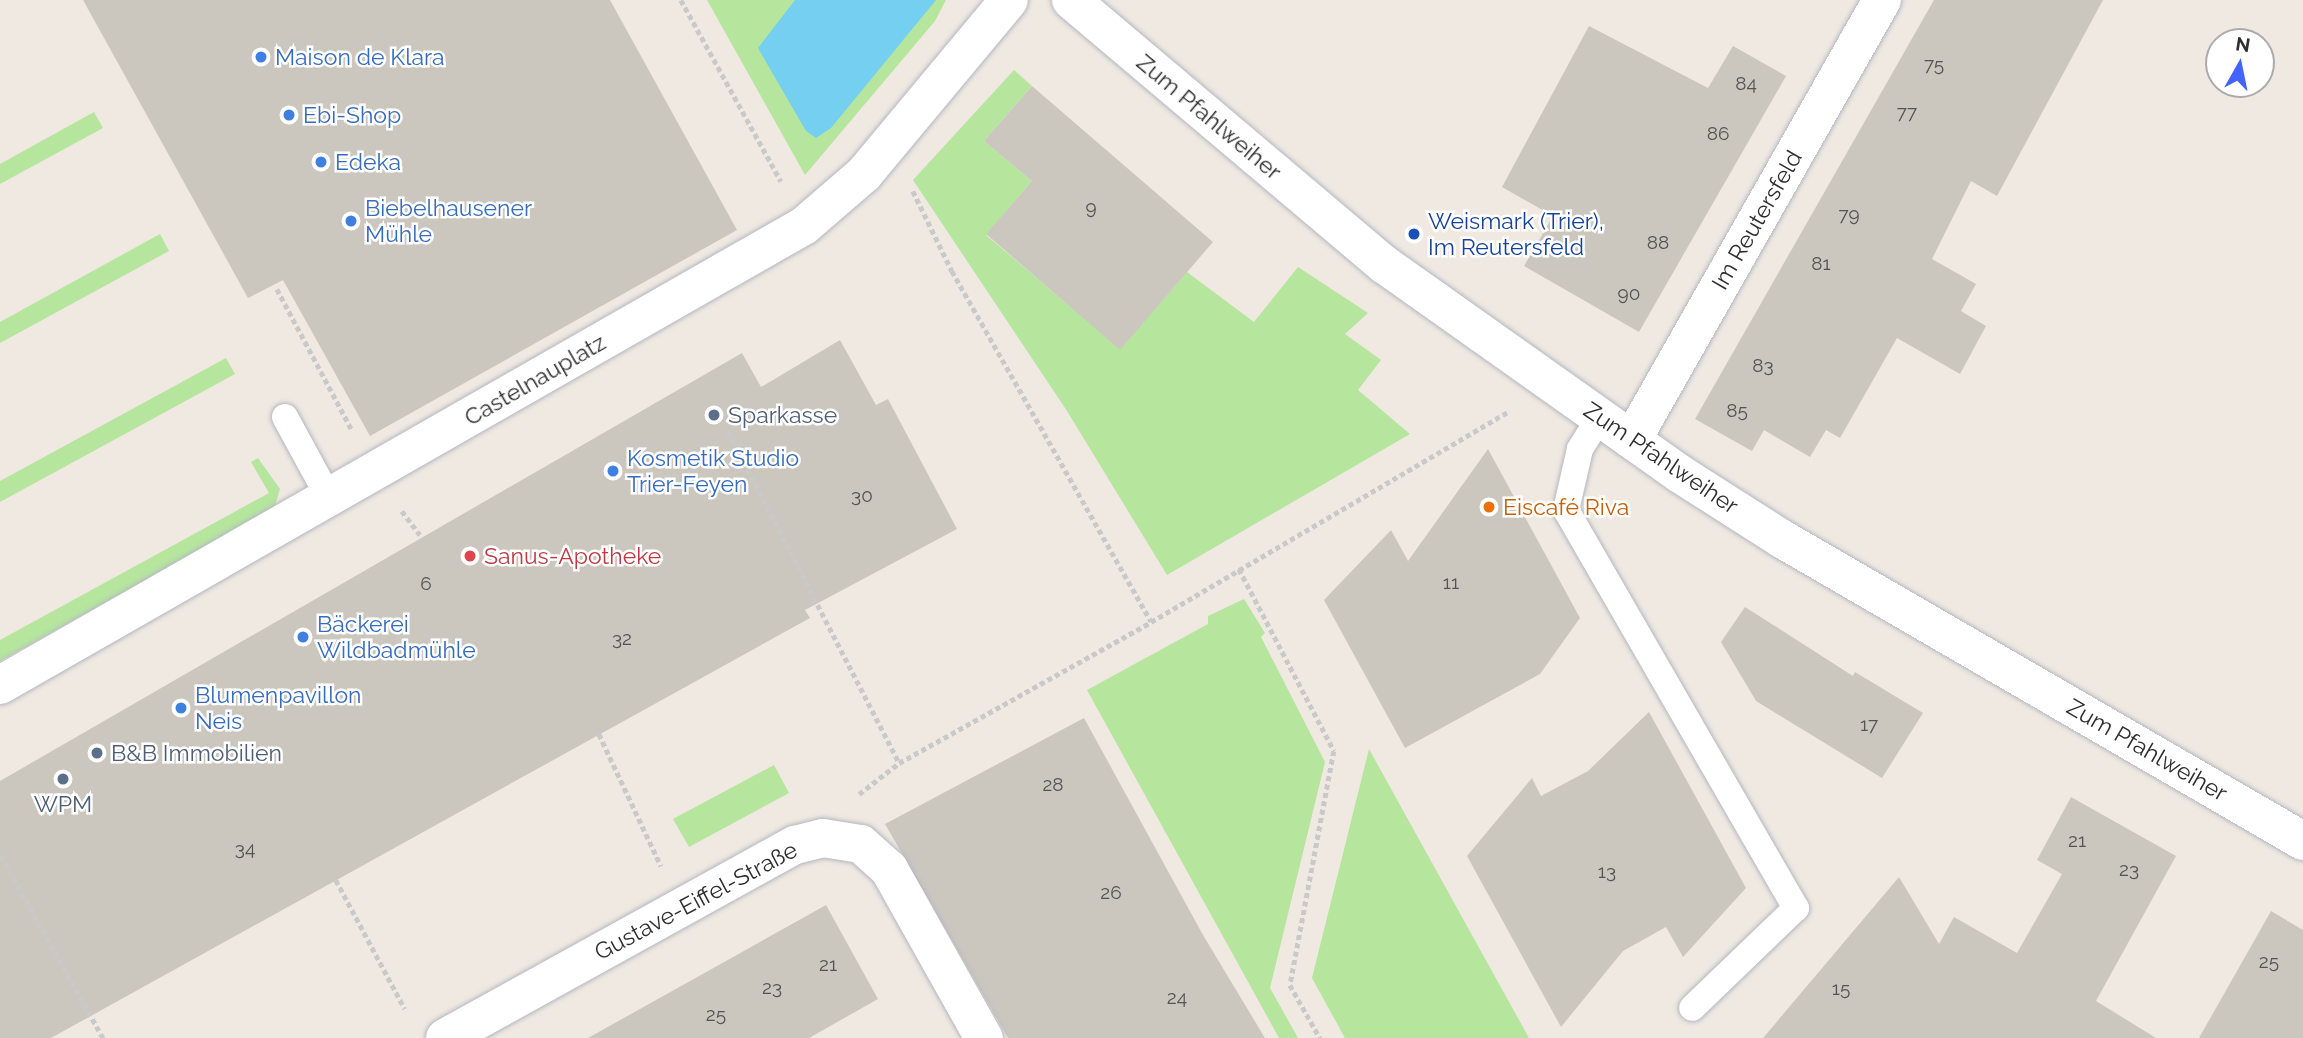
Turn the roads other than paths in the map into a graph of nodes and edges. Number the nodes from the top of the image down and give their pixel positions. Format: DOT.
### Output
graph roads {
  1 [pos="1009,0"];
  2 [pos="1071,0"];
  3 [pos="1882,0"];
  4 [pos="285,417"];
  5 [pos="1600,417"];
  6 [pos="1632,440"];
  7 [pos="328,496"];
  8 [pos="0,685"];
  9 [pos="2303,841"];
  10 [pos="1692,1008"];
  11 [pos="445,1038"];
  12 [pos="984,1038"];
  1 -- 7 [label="street, Castelnauplatz"];
  2 -- 5 [label="street, Zum Pfahlweiher"];
  3 -- 6 [label="street, Im Reutersfeld"];
  4 -- 7 [label="lane"];
  5 -- 6 [label="street, Zum Pfahlweiher"];
  5 -- 10 [label="lane"];
  6 -- 9 [label="street, Zum Pfahlweiher"];
  7 -- 8 [label="street, Castelnauplatz"];
  11 -- 12 [label="street, Gustave-Eiffel-Straße"];
}
